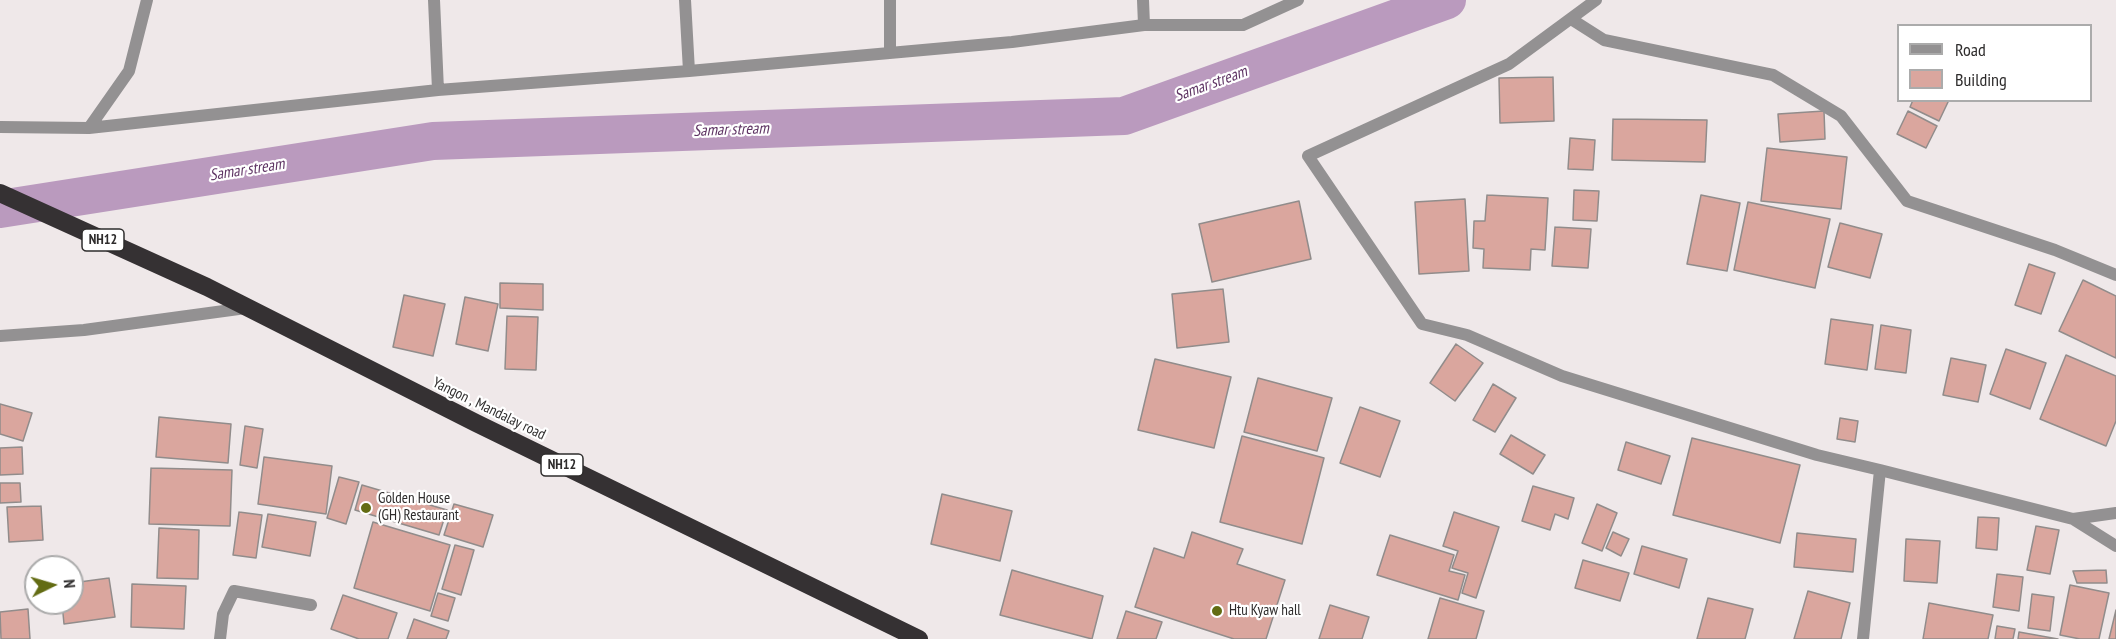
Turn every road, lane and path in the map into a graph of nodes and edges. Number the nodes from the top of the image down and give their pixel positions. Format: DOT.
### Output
graph roads {
  1 [pos="147,0"];
  2 [pos="434,0"];
  3 [pos="685,0"];
  4 [pos="890,0"];
  5 [pos="1143,0"];
  6 [pos="1298,0"];
  7 [pos="1596,0"];
  8 [pos="1571,19"];
  9 [pos="1144,25"];
  10 [pos="890,53"];
  11 [pos="689,71"];
  12 [pos="438,90"];
  13 [pos="0,127"];
  14 [pos="89,128"];
  15 [pos="0,193"];
  16 [pos="2116,275"];
  17 [pos="246,308"];
  18 [pos="0,336"];
  19 [pos="1881,470"];
  20 [pos="2116,513"];
  21 [pos="2073,519"];
  22 [pos="2116,546"];
  23 [pos="311,605"];
  24 [pos="220,639"];
  25 [pos="919,639"];
  26 [pos="1863,639"];
  1 -- 14 [label="street"];
  2 -- 12 [label="street"];
  3 -- 11 [label="street"];
  4 -- 10 [label="street"];
  5 -- 9 [label="street"];
  6 -- 9 [label="street"];
  7 -- 8 [label="street"];
  8 -- 16 [label="street"];
  8 -- 19 [label="street"];
  9 -- 10 [label="street"];
  10 -- 11 [label="street"];
  11 -- 12 [label="street"];
  12 -- 14 [label="street"];
  13 -- 14 [label="street"];
  15 -- 17 [label="highway, Yangon , Mandalay road / NH12"];
  17 -- 18 [label="street"];
  17 -- 25 [label="highway, Yangon , Mandalay road / NH12"];
  19 -- 21 [label="street"];
  19 -- 26 [label="street"];
  20 -- 21 [label="street"];
  21 -- 22 [label="street"];
  23 -- 24 [label="street"];
}
